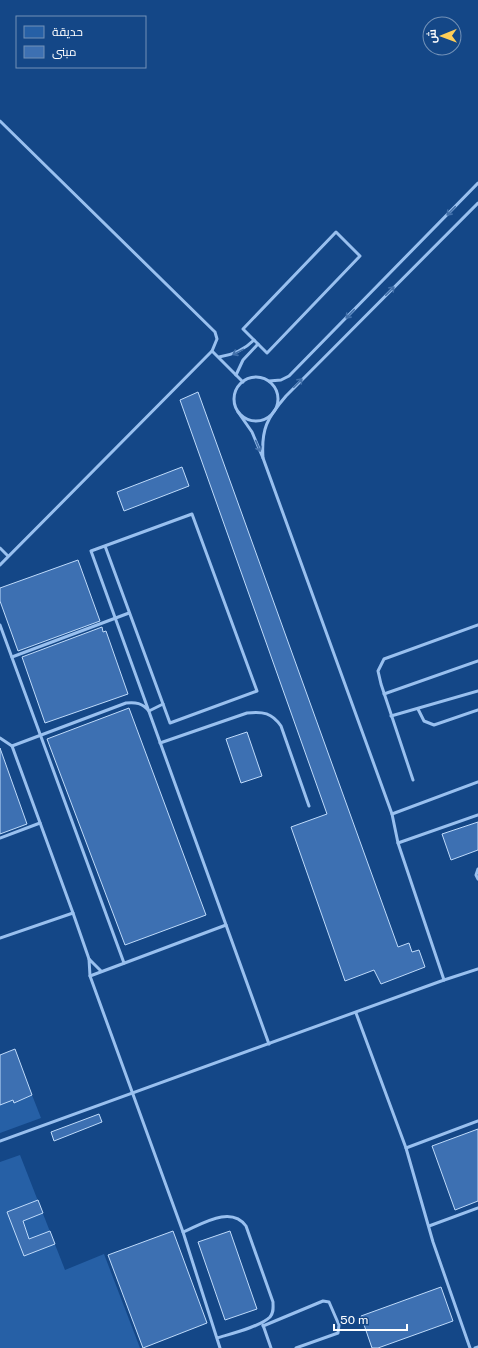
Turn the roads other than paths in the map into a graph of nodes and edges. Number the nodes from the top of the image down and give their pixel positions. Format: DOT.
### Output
graph roads {
  1 [pos="0,121"];
  2 [pos="478,183"];
  3 [pos="478,203"];
  4 [pos="254,340"];
  5 [pos="258,344"];
  6 [pos="212,351"];
  7 [pos="218,357"];
  8 [pos="236,375"];
  9 [pos="269,381"];
  10 [pos="243,382"];
  11 [pos="238,412"];
  12 [pos="274,413"];
  13 [pos="263,458"];
  14 [pos="105,546"];
  15 [pos="0,548"];
  16 [pos="8,556"];
  17 [pos="0,565"];
  18 [pos="129,613"];
  19 [pos="115,618"];
  20 [pos="0,625"];
  21 [pos="478,625"];
  22 [pos="12,657"];
  23 [pos="478,661"];
  24 [pos="478,691"];
  25 [pos="384,694"];
  26 [pos="163,704"];
  27 [pos="418,709"];
  28 [pos="478,710"];
  29 [pos="148,711"];
  30 [pos="392,716"];
  31 [pos="40,735"];
  32 [pos="0,738"];
  33 [pos="160,743"];
  34 [pos="12,746"];
  35 [pos="413,780"];
  36 [pos="478,782"];
  37 [pos="309,806"];
  38 [pos="392,814"];
  39 [pos="478,815"];
  40 [pos="40,823"];
  41 [pos="0,838"];
  42 [pos="398,843"];
  43 [pos="478,869"];
  44 [pos="478,879"];
  45 [pos="73,912"];
  46 [pos="226,925"];
  47 [pos="0,938"];
  48 [pos="89,959"];
  49 [pos="124,963"];
  50 [pos="478,969"];
  51 [pos="101,971"];
  52 [pos="90,976"];
  53 [pos="444,980"];
  54 [pos="356,1013"];
  55 [pos="269,1044"];
  56 [pos="132,1092"];
  57 [pos="478,1121"];
  58 [pos="0,1141"];
  59 [pos="406,1148"];
  60 [pos="478,1208"];
  61 [pos="429,1226"];
  62 [pos="183,1232"];
  63 [pos="262,1322"];
  64 [pos="263,1326"];
  65 [pos="217,1338"];
  66 [pos="478,1347"];
  67 [pos="220,1348"];
  68 [pos="271,1348"];
  69 [pos="296,1348"];
  70 [pos="470,1348"];
  71 [pos="475,1348"];
  1 -- 6 [label="lane"];
  2 -- 9 [label="lane, one-way"];
  12 -- 3 [label="lane, one-way"];
  4 -- 5 [label="lane"];
  4 -- 5 [label="lane"];
  4 -- 7 [label="lane, one-way"];
  5 -- 8 [label="lane"];
  6 -- 7 [label="lane"];
  6 -- 16 [label="lane"];
  7 -- 8 [label="lane"];
  8 -- 10 [label="lane"];
  9 -- 10 [label="lane"];
  9 -- 12 [label="lane"];
  10 -- 11 [label="lane"];
  11 -- 12 [label="lane"];
  11 -- 13 [label="lane, one-way"];
  12 -- 13 [label="lane"];
  13 -- 38 [label="lane"];
  14 -- 18 [label="lane"];
  14 -- 19 [label="lane"];
  14 -- 26 [label="lane"];
  15 -- 16 [label="lane"];
  16 -- 17 [label="lane"];
  18 -- 19 [label="lane"];
  18 -- 26 [label="lane"];
  19 -- 22 [label="lane"];
  19 -- 29 [label="lane"];
  20 -- 22 [label="lane"];
  21 -- 25 [label="lane"];
  22 -- 31 [label="lane"];
  23 -- 25 [label="lane"];
  24 -- 27 [label="lane"];
  25 -- 30 [label="lane"];
  26 -- 29 [label="lane"];
  27 -- 28 [label="lane"];
  27 -- 30 [label="lane"];
  29 -- 31 [label="lane"];
  29 -- 33 [label="lane"];
  30 -- 35 [label="lane"];
  31 -- 34 [label="lane"];
  31 -- 49 [label="lane"];
  32 -- 34 [label="lane"];
  33 -- 37 [label="lane"];
  33 -- 46 [label="lane"];
  34 -- 40 [label="lane"];
  36 -- 38 [label="lane"];
  38 -- 42 [label="lane"];
  39 -- 42 [label="lane"];
  40 -- 41 [label="lane"];
  40 -- 45 [label="lane"];
  42 -- 53 [label="lane"];
  43 -- 44 [label="lane"];
  45 -- 47 [label="lane"];
  45 -- 48 [label="lane"];
  46 -- 49 [label="lane"];
  46 -- 55 [label="lane"];
  48 -- 51 [label="lane"];
  48 -- 52 [label="lane"];
  49 -- 51 [label="lane"];
  50 -- 53 [label="lane"];
  51 -- 52 [label="lane"];
  52 -- 56 [label="lane"];
  53 -- 54 [label="lane"];
  54 -- 55 [label="lane"];
  54 -- 59 [label="lane"];
  55 -- 56 [label="lane"];
  56 -- 58 [label="lane"];
  56 -- 62 [label="lane"];
  57 -- 59 [label="lane"];
  59 -- 61 [label="lane"];
  60 -- 61 [label="lane"];
  61 -- 70 [label="lane"];
  62 -- 63 [label="lane"];
  62 -- 65 [label="lane"];
  63 -- 64 [label="lane"];
  63 -- 65 [label="lane"];
  64 -- 68 [label="lane"];
  64 -- 69 [label="lane"];
  65 -- 67 [label="lane"];
  66 -- 71 [label="lane"];
}
